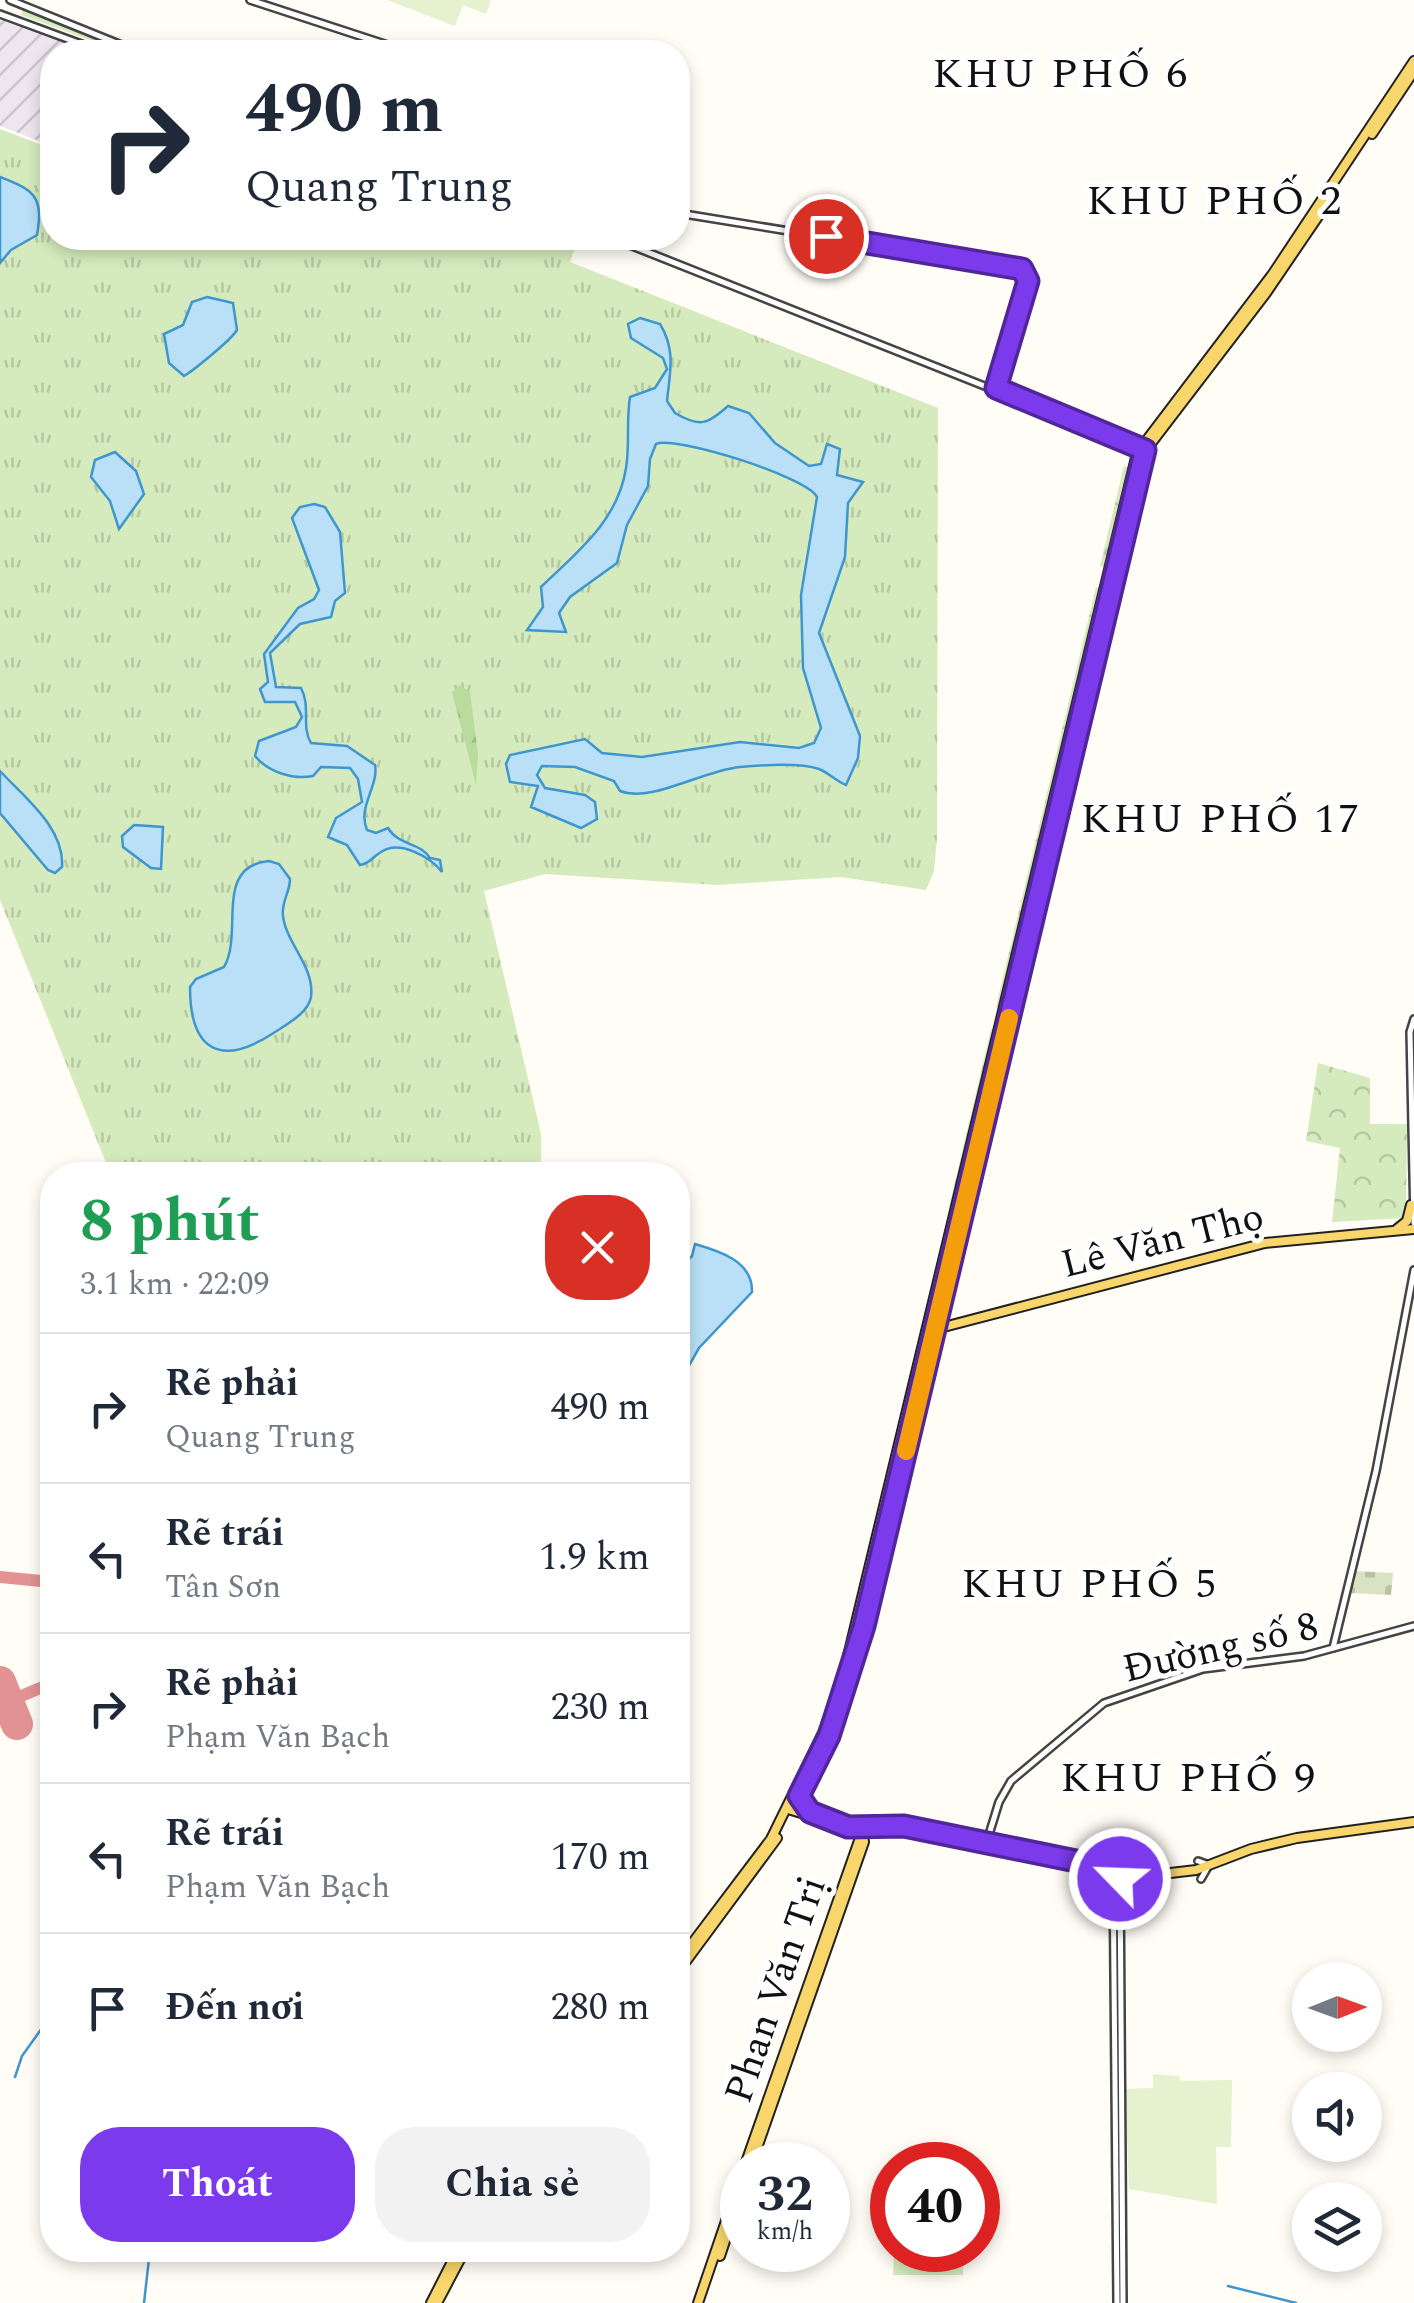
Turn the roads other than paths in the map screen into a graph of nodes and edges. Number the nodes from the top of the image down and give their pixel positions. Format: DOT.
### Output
graph roads {
  1 [pos="250,0"];
  2 [pos="12,1"];
  3 [pos="0,14"];
  4 [pos="8,16"];
  5 [pos="71,40"];
  6 [pos="104,40"];
  7 [pos="373,40"];
  8 [pos="1414,61"];
  9 [pos="1414,71"];
  10 [pos="1366,140"];
  11 [pos="690,215"];
  12 [pos="642,250"];
  13 [pos="993,390"];
  14 [pos="1141,451"];
  15 [pos="1414,1020"];
  16 [pos="1414,1028"];
  17 [pos="1412,1205"];
  18 [pos="1414,1226"];
  19 [pos="1398,1230"];
  20 [pos="1414,1270"];
  21 [pos="932,1330"];
  22 [pos="1414,1626"];
  23 [pos="1333,1648"];
  24 [pos="850,1665"];
  25 [pos="799,1796"];
  26 [pos="791,1808"];
  27 [pos="810,1812"];
  28 [pos="828,1822"];
  29 [pos="1414,1822"];
  30 [pos="862,1830"];
  31 [pos="988,1842"];
  32 [pos="1198,1861"];
  33 [pos="1209,1865"];
  34 [pos="1117,1869"];
  35 [pos="1201,1879"];
  36 [pos="719,1912"];
  37 [pos="690,1947"];
  38 [pos="690,1954"];
  39 [pos="757,2142"];
  40 [pos="720,2243"];
  41 [pos="720,2251"];
  42 [pos="456,2262"];
  43 [pos="434,2303"];
  44 [pos="701,2303"];
  45 [pos="1120,2303"];
  1 -- 7 [label="street"];
  2 -- 4 [label="street"];
  2 -- 6 [label="street"];
  3 -- 4 [label="street"];
  4 -- 5 [label="street"];
  8 -- 10 [label="main road"];
  9 -- 10 [label="main road"];
  10 -- 14 [label="main road"];
  11 -- 13 [label="street"];
  12 -- 13 [label="street"];
  13 -- 14 [label="street"];
  14 -- 21 [label="main road"];
  15 -- 16 [label="street"];
  16 -- 17 [label="street"];
  17 -- 18 [label="street"];
  17 -- 19 [label="main road"];
  18 -- 19 [label="main road, Lê Văn Thọ"];
  19 -- 21 [label="main road, Lê Văn Thọ"];
  20 -- 23 [label="street"];
  21 -- 24 [label="main road"];
  22 -- 23 [label="street, Đường số 8"];
  23 -- 31 [label="street, Đường số 8"];
  24 -- 25 [label="main road"];
  24 -- 26 [label="main road"];
  25 -- 26 [label="main road"];
  25 -- 27 [label="main road"];
  26 -- 27 [label="main road"];
  26 -- 28 [label="main road"];
  26 -- 36 [label="main road"];
  27 -- 28 [label="main road"];
  28 -- 30 [label="main road"];
  29 -- 33 [label="main road"];
  30 -- 31 [label="main road"];
  30 -- 39 [label="main road, Phan Văn Trị"];
  31 -- 34 [label="main road"];
  32 -- 33 [label="street"];
  33 -- 34 [label="main road"];
  33 -- 35 [label="street"];
  34 -- 45 [label="street"];
  36 -- 37 [label="main road"];
  36 -- 38 [label="main road"];
  40 -- 44 [label="main road"];
  41 -- 44 [label="main road"];
  42 -- 43 [label="main road"];
}
